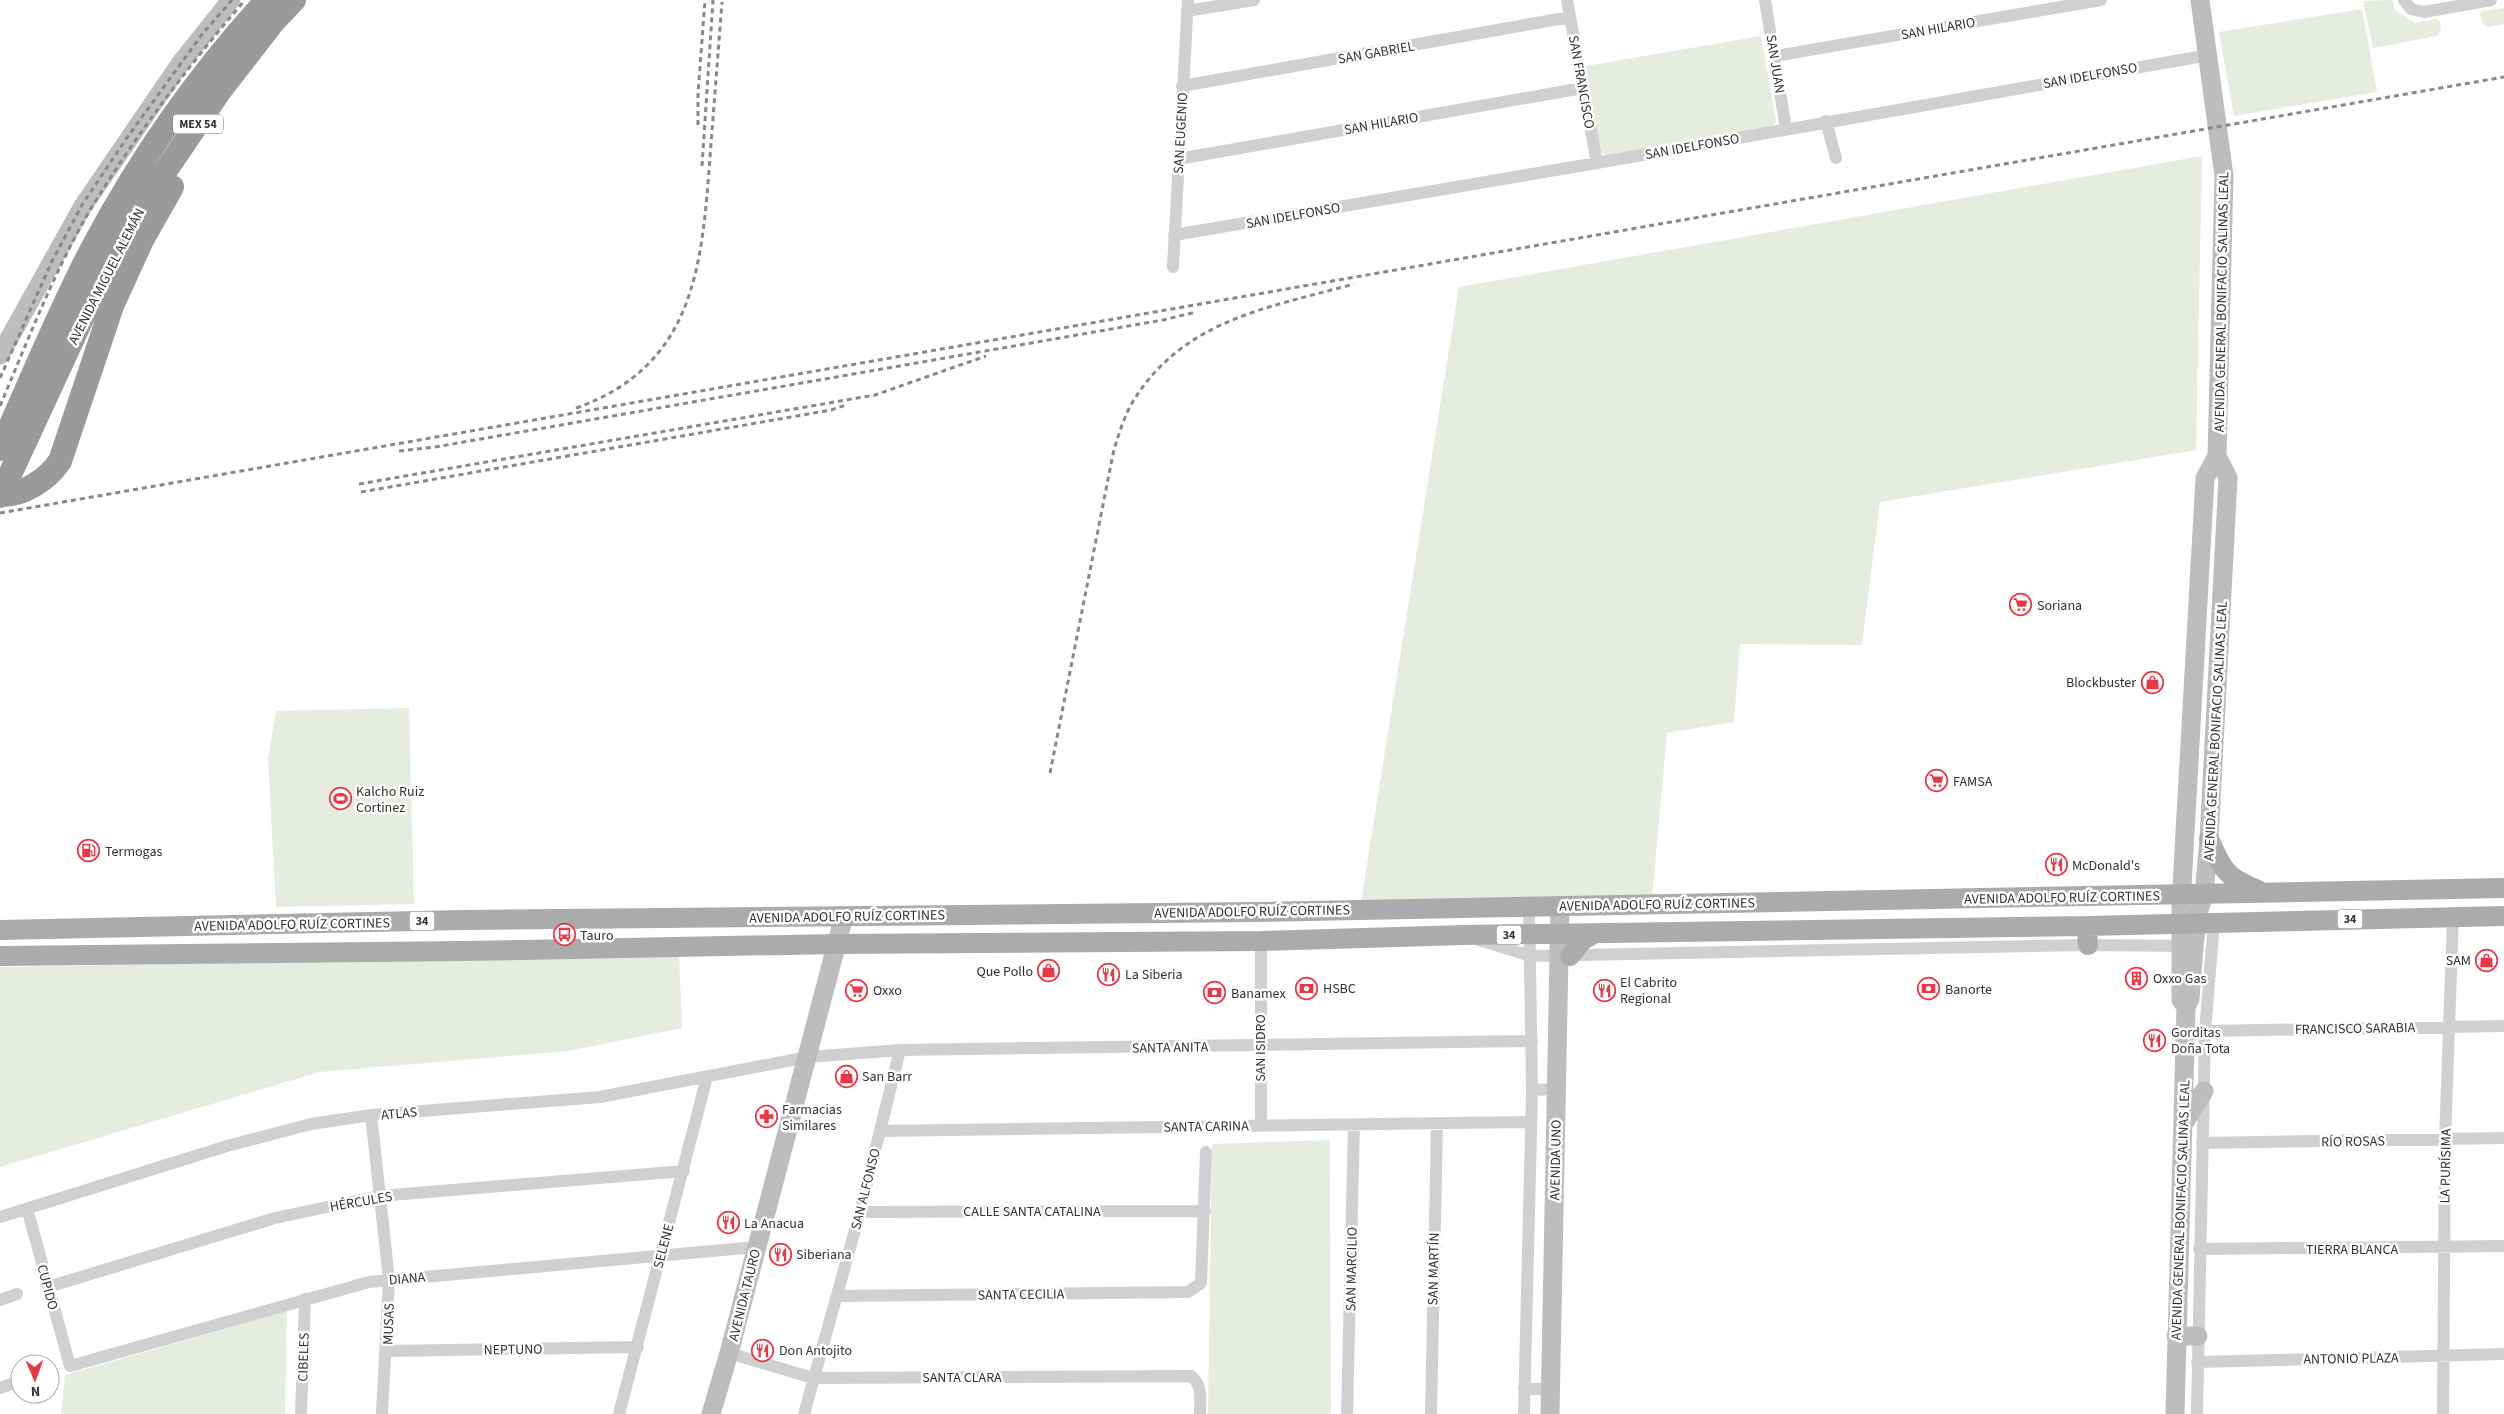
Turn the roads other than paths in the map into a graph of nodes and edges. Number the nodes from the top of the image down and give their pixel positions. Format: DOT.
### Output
graph roads {
  1 [pos="231,0"];
  2 [pos="267,0"];
  3 [pos="294,0"];
  4 [pos="1254,0"];
  5 [pos="1567,0"];
  6 [pos="1765,0"];
  7 [pos="2101,0"];
  8 [pos="2200,0"];
  9 [pos="2490,0"];
  10 [pos="2407,4"];
  11 [pos="1188,6"];
  12 [pos="1570,18"];
  13 [pos="2209,55"];
  14 [pos="1775,56"];
  15 [pos="1182,86"];
  16 [pos="1583,88"];
  17 [pos="219,92"];
  18 [pos="1826,121"];
  19 [pos="1786,129"];
  20 [pos="1836,158"];
  21 [pos="1178,159"];
  22 [pos="1597,163"];
  23 [pos="1174,235"];
  24 [pos="1173,267"];
  25 [pos="0,355"];
  26 [pos="0,449"];
  27 [pos="2217,456"];
  28 [pos="1,493"];
  29 [pos="2209,839"];
  30 [pos="2504,888"];
  31 [pos="2262,892"];
  32 [pos="2182,894"];
  33 [pos="2204,894"];
  34 [pos="1529,906"];
  35 [pos="1560,906"];
  36 [pos="844,916"];
  37 [pos="2504,916"];
  38 [pos="2453,917"];
  39 [pos="2197,922"];
  40 [pos="0,930"];
  41 [pos="1464,935"];
  42 [pos="1530,935"];
  43 [pos="1558,935"];
  44 [pos="1592,935"];
  45 [pos="2088,936"];
  46 [pos="1261,941"];
  47 [pos="836,944"];
  48 [pos="2187,946"];
  49 [pos="0,956"];
  50 [pos="1531,956"];
  51 [pos="1564,956"];
  52 [pos="2504,1026"];
  53 [pos="2447,1027"];
  54 [pos="2205,1031"];
  55 [pos="1532,1041"];
  56 [pos="1260,1046"];
  57 [pos="900,1050"];
  58 [pos="808,1057"];
  59 [pos="707,1078"];
  60 [pos="1556,1089"];
  61 [pos="1532,1090"];
  62 [pos="2204,1091"];
  63 [pos="371,1115"];
  64 [pos="1531,1122"];
  65 [pos="1437,1124"];
  66 [pos="2183,1124"];
  67 [pos="1261,1125"];
  68 [pos="1354,1125"];
  69 [pos="880,1131"];
  70 [pos="2504,1138"];
  71 [pos="2445,1140"];
  72 [pos="2202,1143"];
  73 [pos="1206,1152"];
  74 [pos="684,1171"];
  75 [pos="379,1196"];
  76 [pos="27,1208"];
  77 [pos="1204,1211"];
  78 [pos="860,1212"];
  79 [pos="0,1217"];
  80 [pos="2504,1246"];
  81 [pos="756,1247"];
  82 [pos="2443,1248"];
  83 [pos="2199,1249"];
  84 [pos="660,1255"];
  85 [pos="389,1279"];
  86 [pos="48,1287"];
  87 [pos="17,1294"];
  88 [pos="837,1296"];
  89 [pos="304,1299"];
  90 [pos="0,1300"];
  91 [pos="2176,1336"];
  92 [pos="2198,1336"];
  93 [pos="638,1347"];
  94 [pos="387,1351"];
  95 [pos="729,1353"];
  96 [pos="2504,1354"];
  97 [pos="2443,1356"];
  98 [pos="2197,1362"];
  99 [pos="70,1366"];
  100 [pos="813,1378"];
  101 [pos="1524,1389"];
  102 [pos="1550,1389"];
  103 [pos="301,1414"];
  104 [pos="382,1414"];
  105 [pos="619,1414"];
  106 [pos="711,1414"];
  107 [pos="804,1414"];
  108 [pos="1200,1414"];
  109 [pos="1347,1414"];
  110 [pos="1431,1414"];
  111 [pos="1524,1414"];
  112 [pos="1550,1414"];
  113 [pos="2175,1414"];
  114 [pos="2196,1414"];
  115 [pos="2443,1414"];
  1 -- 25 [label="street"];
  2 -- 26 [label="highway, AVENIDA MIGUEL ALEMÁN / MEX 54"];
  3 -- 17 [label="highway, AVENIDA MIGUEL ALEMÁN / MEX 54"];
  4 -- 11 [label="street"];
  5 -- 12 [label="street, SAN FRANCISCO"];
  6 -- 14 [label="street, SAN JUAN"];
  7 -- 14 [label="street, SAN HILARIO"];
  8 -- 13 [label="street, AVENIDA GENERAL BONIFACIO SALINAS LEAL"];
  9 -- 10 [label="street"];
  11 -- 15 [label="street, SAN EUGENIO"];
  12 -- 15 [label="street, SAN GABRIEL"];
  12 -- 16 [label="street, SAN FRANCISCO"];
  13 -- 18 [label="street, SAN IDELFONSO"];
  13 -- 27 [label="street, AVENIDA GENERAL BONIFACIO SALINAS LEAL"];
  14 -- 19 [label="street, SAN JUAN"];
  15 -- 21 [label="street, SAN EUGENIO"];
  16 -- 21 [label="street, SAN HILARIO"];
  16 -- 22 [label="street, SAN FRANCISCO"];
  17 -- 28 [label="highway, AVENIDA MIGUEL ALEMÁN / MEX 54"];
  17 -- 28 [label="highway"];
  18 -- 19 [label="street, SAN IDELFONSO"];
  18 -- 20 [label="street"];
  19 -- 22 [label="street, SAN IDELFONSO"];
  21 -- 23 [label="street, SAN EUGENIO"];
  22 -- 23 [label="street, SAN IDELFONSO"];
  23 -- 24 [label="street, SAN EUGENIO"];
  27 -- 29 [label="street, AVENIDA GENERAL BONIFACIO SALINAS LEAL"];
  27 -- 32 [label="street, AVENIDA GENERAL BONIFACIO SALINAS LEAL"];
  29 -- 31 [label="main road"];
  29 -- 33 [label="street, AVENIDA GENERAL BONIFACIO SALINAS LEAL"];
  30 -- 31 [label="main road, AVENIDA ADOLFO RUÍZ CORTINES / 34"];
  31 -- 33 [label="main road, AVENIDA ADOLFO RUÍZ CORTINES / 34"];
  32 -- 33 [label="main road, AVENIDA ADOLFO RUÍZ CORTINES / 34"];
  32 -- 35 [label="main road, AVENIDA ADOLFO RUÍZ CORTINES / 34"];
  32 -- 39 [label="street, AVENIDA GENERAL BONIFACIO SALINAS LEAL"];
  33 -- 39 [label="street, AVENIDA GENERAL BONIFACIO SALINAS LEAL"];
  34 -- 35 [label="main road, AVENIDA ADOLFO RUÍZ CORTINES / 34"];
  34 -- 36 [label="main road, AVENIDA ADOLFO RUÍZ CORTINES / 34"];
  34 -- 42 [label="street, AVENIDA UNO"];
  35 -- 43 [label="street, AVENIDA UNO"];
  36 -- 40 [label="main road, AVENIDA ADOLFO RUÍZ CORTINES / 34"];
  36 -- 47 [label="street"];
  37 -- 38 [label="main road, AVENIDA ADOLFO RUÍZ CORTINES / 34"];
  38 -- 39 [label="main road, AVENIDA ADOLFO RUÍZ CORTINES / 34"];
  38 -- 53 [label="street, LA PURÍSIMA"];
  39 -- 45 [label="main road, AVENIDA ADOLFO RUÍZ CORTINES / 34"];
  39 -- 48 [label="street, AVENIDA GENERAL BONIFACIO SALINAS LEAL"];
  39 -- 54 [label="street"];
  41 -- 42 [label="main road, AVENIDA ADOLFO RUÍZ CORTINES / 34"];
  41 -- 46 [label="main road, AVENIDA ADOLFO RUÍZ CORTINES / 34"];
  41 -- 50 [label="street"];
  42 -- 43 [label="main road, AVENIDA ADOLFO RUÍZ CORTINES / 34"];
  42 -- 50 [label="street, AVENIDA UNO"];
  43 -- 44 [label="main road, AVENIDA ADOLFO RUÍZ CORTINES / 34"];
  43 -- 51 [label="street, AVENIDA UNO"];
  44 -- 45 [label="main road, AVENIDA ADOLFO RUÍZ CORTINES / 34"];
  44 -- 51 [label="main road"];
  45 -- 48 [label="street"];
  45 -- 51 [label="street"];
  46 -- 47 [label="main road, AVENIDA ADOLFO RUÍZ CORTINES / 34"];
  46 -- 56 [label="street, SAN ISIDRO"];
  47 -- 49 [label="main road, AVENIDA ADOLFO RUÍZ CORTINES / 34"];
  47 -- 58 [label="street, AVENIDA TAURO"];
  48 -- 66 [label="street, AVENIDA GENERAL BONIFACIO SALINAS LEAL"];
  50 -- 51 [label="street"];
  50 -- 55 [label="street, AVENIDA UNO"];
  51 -- 60 [label="street, AVENIDA UNO"];
  52 -- 53 [label="street, FRANCISCO SARABIA"];
  53 -- 54 [label="street, FRANCISCO SARABIA"];
  53 -- 71 [label="street, LA PURÍSIMA"];
  54 -- 62 [label="street"];
  55 -- 56 [label="street, SANTA ANITA"];
  55 -- 61 [label="street, AVENIDA UNO"];
  56 -- 57 [label="street, SANTA ANITA"];
  56 -- 67 [label="street, SAN ISIDRO"];
  57 -- 58 [label="street, SANTA ANITA"];
  57 -- 69 [label="street, SAN ALFONSO"];
  58 -- 59 [label="street, ATLAS"];
  58 -- 81 [label="street, AVENIDA TAURO"];
  59 -- 63 [label="street, ATLAS"];
  59 -- 74 [label="street, SELENE"];
  60 -- 61 [label="street"];
  60 -- 102 [label="street, AVENIDA UNO"];
  61 -- 64 [label="street, AVENIDA UNO"];
  62 -- 66 [label="street"];
  62 -- 72 [label="street"];
  63 -- 75 [label="street, MUSAS"];
  63 -- 76 [label="street, ATLAS"];
  64 -- 65 [label="street, SANTA CARINA"];
  64 -- 101 [label="street, AVENIDA UNO"];
  65 -- 68 [label="street, SANTA CARINA"];
  65 -- 110 [label="street, SAN MARTÍN"];
  66 -- 91 [label="street, AVENIDA GENERAL BONIFACIO SALINAS LEAL"];
  67 -- 68 [label="street, SANTA CARINA"];
  67 -- 69 [label="street, SANTA CARINA"];
  68 -- 109 [label="street, SAN MARCILIO"];
  69 -- 78 [label="street, SAN ALFONSO"];
  70 -- 71 [label="street, RÍO ROSAS"];
  71 -- 72 [label="street, RÍO ROSAS"];
  71 -- 82 [label="street, LA PURÍSIMA"];
  72 -- 83 [label="street"];
  73 -- 77 [label="street"];
  74 -- 75 [label="street, HÉRCULES"];
  74 -- 84 [label="street, SELENE"];
  75 -- 85 [label="street, MUSAS"];
  75 -- 86 [label="street, HÉRCULES"];
  76 -- 79 [label="street, ATLAS"];
  76 -- 86 [label="street, CUPIDO"];
  77 -- 78 [label="street, CALLE SANTA CATALINA"];
  77 -- 88 [label="street, SANTA CECILIA"];
  78 -- 88 [label="street, SAN ALFONSO"];
  80 -- 82 [label="street, TIERRA BLANCA"];
  81 -- 84 [label="street, DIANA"];
  81 -- 95 [label="street, AVENIDA TAURO"];
  82 -- 83 [label="street, TIERRA BLANCA"];
  82 -- 97 [label="street, LA PURÍSIMA"];
  83 -- 92 [label="street"];
  84 -- 85 [label="street, DIANA"];
  84 -- 93 [label="street, SELENE"];
  85 -- 89 [label="street, DIANA"];
  85 -- 94 [label="street, MUSAS"];
  86 -- 99 [label="street, CUPIDO"];
  87 -- 90 [label="street"];
  88 -- 100 [label="street, SAN ALFONSO"];
  89 -- 99 [label="street, DIANA"];
  89 -- 103 [label="street, CIBELES"];
  91 -- 92 [label="street"];
  91 -- 113 [label="street, AVENIDA GENERAL BONIFACIO SALINAS LEAL"];
  92 -- 98 [label="street"];
  93 -- 94 [label="street, NEPTUNO"];
  93 -- 105 [label="street, SELENE"];
  94 -- 104 [label="street, MUSAS"];
  95 -- 100 [label="street, SANTA CLARA"];
  95 -- 106 [label="street, AVENIDA TAURO"];
  96 -- 97 [label="street, ANTONIO PLAZA"];
  97 -- 98 [label="street, ANTONIO PLAZA"];
  97 -- 115 [label="street, LA PURÍSIMA"];
  98 -- 114 [label="street"];
  100 -- 107 [label="street, SAN ALFONSO"];
  100 -- 108 [label="street, SANTA CLARA"];
  101 -- 102 [label="street"];
  101 -- 111 [label="street, AVENIDA UNO"];
  102 -- 112 [label="street, AVENIDA UNO"];
}
